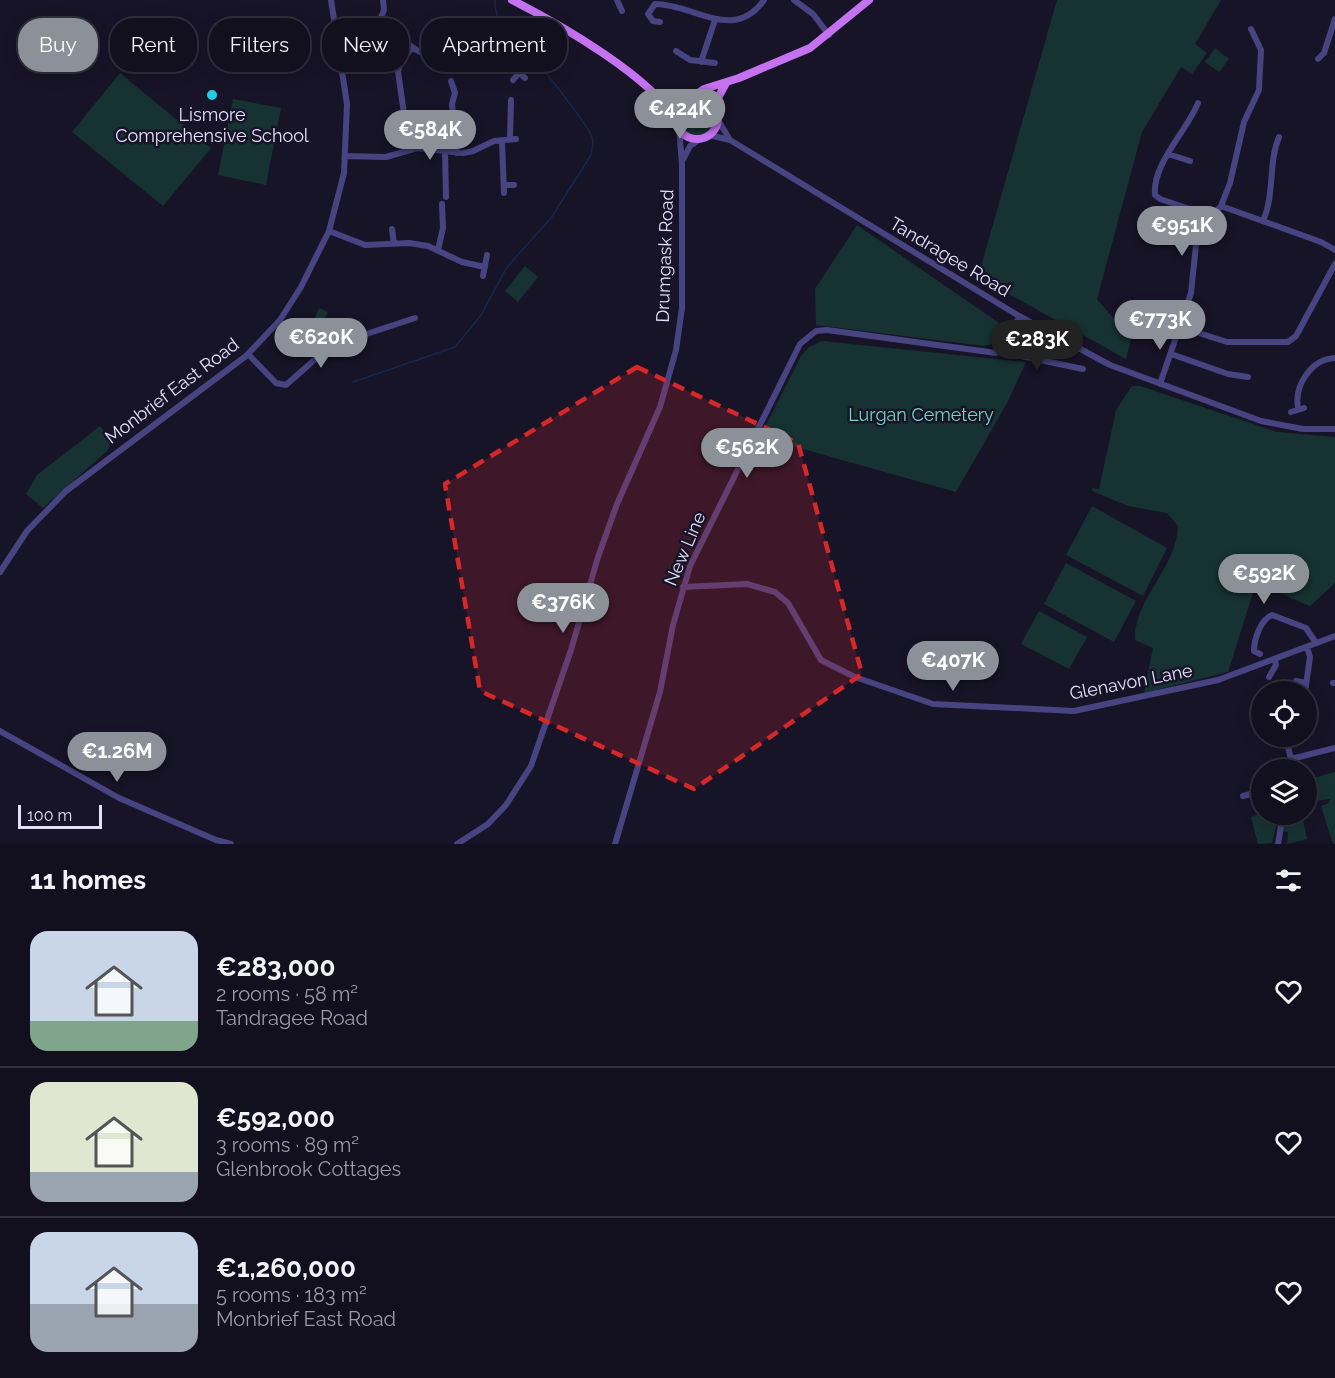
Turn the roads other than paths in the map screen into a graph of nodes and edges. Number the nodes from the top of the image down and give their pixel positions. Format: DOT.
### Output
graph roads {
  1 [pos="332,0"];
  2 [pos="383,0"];
  3 [pos="512,0"];
  4 [pos="617,0"];
  5 [pos="765,0"];
  6 [pos="794,0"];
  7 [pos="869,0"];
  8 [pos="622,11"];
  9 [pos="335,18"];
  10 [pos="382,18"];
  11 [pos="715,20"];
  12 [pos="1335,20"];
  13 [pos="660,22"];
  14 [pos="1251,29"];
  15 [pos="829,35"];
  16 [pos="411,49"];
  17 [pos="676,51"];
  18 [pos="421,52"];
  19 [pos="1318,59"];
  20 [pos="701,62"];
  21 [pos="715,63"];
  22 [pos="343,72"];
  23 [pos="519,72"];
  24 [pos="513,80"];
  25 [pos="451,81"];
  26 [pos="726,82"];
  27 [pos="655,93"];
  28 [pos="687,100"];
  29 [pos="1198,103"];
  30 [pos="714,105"];
  31 [pos="520,106"];
  32 [pos="404,112"];
  33 [pos="1194,112"];
  34 [pos="396,114"];
  35 [pos="1202,116"];
  36 [pos="718,120"];
  37 [pos="678,125"];
  38 [pos="706,136"];
  39 [pos="1279,137"];
  40 [pos="730,140"];
  41 [pos="502,141"];
  42 [pos="409,150"];
  43 [pos="445,152"];
  44 [pos="457,153"];
  45 [pos="1168,154"];
  46 [pos="345,156"];
  47 [pos="1190,161"];
  48 [pos="682,164"];
  49 [pos="504,185"];
  50 [pos="514,185"];
  51 [pos="504,193"];
  52 [pos="446,197"];
  53 [pos="1221,206"];
  54 [pos="451,210"];
  55 [pos="1211,216"];
  56 [pos="1263,221"];
  57 [pos="392,229"];
  58 [pos="329,231"];
  59 [pos="394,244"];
  60 [pos="438,250"];
  61 [pos="1335,250"];
  62 [pos="487,255"];
  63 [pos="1335,264"];
  64 [pos="485,267"];
  65 [pos="483,276"];
  66 [pos="1019,316"];
  67 [pos="415,318"];
  68 [pos="1180,327"];
  69 [pos="1007,346"];
  70 [pos="248,354"];
  71 [pos="1171,354"];
  72 [pos="1335,358"];
  73 [pos="1083,369"];
  74 [pos="1160,384"];
  75 [pos="1241,384"];
  76 [pos="1291,412"];
  77 [pos="1335,429"];
  78 [pos="0,572"];
  79 [pos="683,586"];
  80 [pos="1335,636"];
  81 [pos="1316,643"];
  82 [pos="1307,647"];
  83 [pos="1260,654"];
  84 [pos="1275,660"];
  85 [pos="1269,677"];
  86 [pos="1306,681"];
  87 [pos="0,731"];
  88 [pos="1288,747"];
  89 [pos="1335,748"];
  90 [pos="1291,759"];
  91 [pos="1251,794"];
  92 [pos="1243,796"];
  93 [pos="1281,825"];
  94 [pos="231,844"];
  95 [pos="457,844"];
  96 [pos="615,844"];
  97 [pos="1278,844"];
  1 -- 9 [label="street, Monbrief East Road"];
  2 -- 10 [label="street"];
  3 -- 27 [label="main road"];
  4 -- 8 [label="street"];
  5 -- 11 [label="street"];
  6 -- 15 [label="street"];
  7 -- 15 [label="main road"];
  11 -- 13 [label="street"];
  11 -- 20 [label="street"];
  12 -- 19 [label="street"];
  14 -- 53 [label="street"];
  15 -- 26 [label="main road"];
  16 -- 18 [label="street"];
  16 -- 32 [label="street"];
  17 -- 20 [label="street"];
  20 -- 21 [label="street"];
  22 -- 46 [label="street, Monbrief East Road"];
  23 -- 24 [label="street"];
  25 -- 44 [label="street"];
  26 -- 28 [label="main road"];
  26 -- 30 [label="main road"];
  27 -- 28 [label="main road"];
  27 -- 37 [label="main road"];
  28 -- 30 [label="main road"];
  28 -- 37 [label="main road"];
  29 -- 33 [label="street"];
  30 -- 36 [label="main road"];
  31 -- 41 [label="street"];
  32 -- 34 [label="street"];
  32 -- 42 [label="street"];
  33 -- 35 [label="street"];
  33 -- 45 [label="street"];
  36 -- 38 [label="main road"];
  36 -- 40 [label="street, Tandragee Road"];
  37 -- 38 [label="main road"];
  37 -- 48 [label="street, Drumgask Road"];
  38 -- 40 [label="street, Tandragee Road"];
  38 -- 48 [label="street"];
  39 -- 56 [label="street"];
  40 -- 66 [label="street, Tandragee Road"];
  41 -- 44 [label="street"];
  41 -- 49 [label="street"];
  42 -- 43 [label="street"];
  42 -- 46 [label="street"];
  43 -- 44 [label="street"];
  43 -- 52 [label="street"];
  45 -- 47 [label="street"];
  45 -- 55 [label="street"];
  46 -- 58 [label="street, Monbrief East Road"];
  48 -- 95 [label="street, Drumgask Road"];
  49 -- 50 [label="street"];
  49 -- 51 [label="street"];
  53 -- 55 [label="street"];
  53 -- 56 [label="street"];
  54 -- 60 [label="street"];
  55 -- 68 [label="street"];
  56 -- 61 [label="street"];
  57 -- 59 [label="street"];
  58 -- 59 [label="street"];
  58 -- 70 [label="street, Monbrief East Road"];
  59 -- 60 [label="street"];
  60 -- 64 [label="street"];
  62 -- 64 [label="street"];
  63 -- 68 [label="street"];
  64 -- 65 [label="street"];
  66 -- 69 [label="street"];
  66 -- 74 [label="street, Tandragee Road"];
  67 -- 70 [label="street"];
  68 -- 71 [label="street"];
  69 -- 73 [label="street"];
  69 -- 79 [label="street, New Line"];
  70 -- 78 [label="street, Monbrief East Road"];
  71 -- 74 [label="street"];
  71 -- 75 [label="street"];
  72 -- 76 [label="street"];
  74 -- 77 [label="street, Tandragee Road"];
  79 -- 84 [label="street, Glenavon Lane"];
  79 -- 96 [label="street, New Line"];
  80 -- 81 [label="street, Glenavon Lane"];
  81 -- 82 [label="street, Glenavon Lane"];
  81 -- 83 [label="street"];
  82 -- 84 [label="street, Glenavon Lane"];
  82 -- 86 [label="street"];
  84 -- 85 [label="street"];
  87 -- 94 [label="street"];
  88 -- 90 [label="street"];
  89 -- 90 [label="street"];
  91 -- 92 [label="street"];
  93 -- 97 [label="street"];
}
